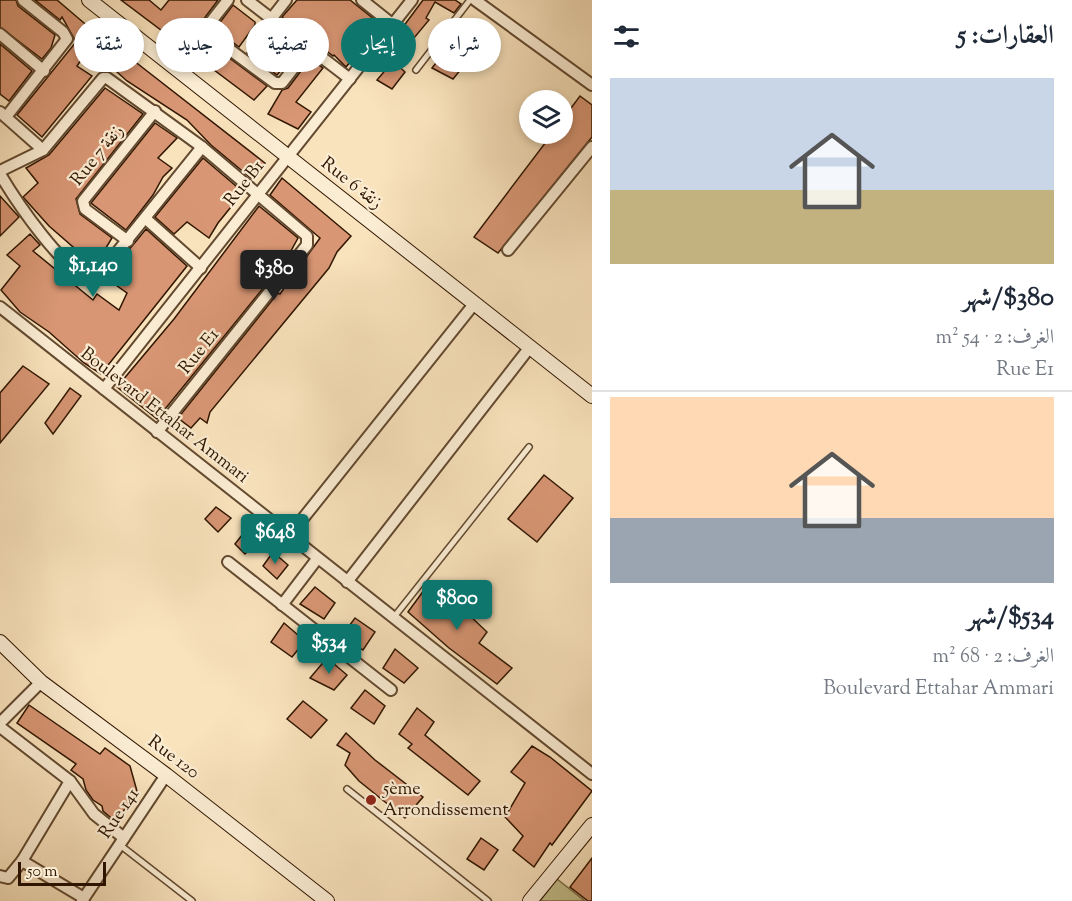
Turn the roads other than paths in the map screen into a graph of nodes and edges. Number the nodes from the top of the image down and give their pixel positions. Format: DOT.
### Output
graph roads {
  1 [pos="23,0"];
  2 [pos="89,0"];
  3 [pos="228,0"];
  4 [pos="247,0"];
  5 [pos="286,0"];
  6 [pos="362,0"];
  7 [pos="412,0"];
  8 [pos="470,0"];
  9 [pos="475,0"];
  10 [pos="272,18"];
  11 [pos="384,18"];
  12 [pos="397,18"];
  13 [pos="0,34"];
  14 [pos="246,62"];
  15 [pos="329,62"];
  16 [pos="416,70"];
  17 [pos="44,71"];
  18 [pos="259,72"];
  19 [pos="291,72"];
  20 [pos="355,72"];
  21 [pos="350,79"];
  22 [pos="592,84"];
  23 [pos="155,111"];
  24 [pos="3,114"];
  25 [pos="202,147"];
  26 [pos="592,147"];
  27 [pos="43,150"];
  28 [pos="287,158"];
  29 [pos="0,172"];
  30 [pos="259,194"];
  31 [pos="146,219"];
  32 [pos="128,241"];
  33 [pos="508,250"];
  34 [pos="201,268"];
  35 [pos="474,304"];
  36 [pos="0,307"];
  37 [pos="530,347"];
  38 [pos="104,389"];
  39 [pos="592,396"];
  40 [pos="157,432"];
  41 [pos="529,447"];
  42 [pos="289,536"];
  43 [pos="317,559"];
  44 [pos="228,562"];
  45 [pos="347,582"];
  46 [pos="282,605"];
  47 [pos="394,618"];
  48 [pos="0,642"];
  49 [pos="40,682"];
  50 [pos="391,690"];
  51 [pos="0,725"];
  52 [pos="166,774"];
  53 [pos="592,774"];
  54 [pos="70,781"];
  55 [pos="346,789"];
  56 [pos="592,825"];
  57 [pos="122,841"];
  58 [pos="22,861"];
  59 [pos="0,876"];
  60 [pos="83,899"];
  61 [pos="192,901"];
  62 [pos="327,901"];
  63 [pos="488,901"];
  64 [pos="530,901"];
  1 -- 17 [label="street"];
  2 -- 28 [label="street, Rue 6 زنقة"];
  3 -- 14 [label="street"];
  4 -- 10 [label="street"];
  5 -- 10 [label="street"];
  6 -- 11 [label="street"];
  7 -- 12 [label="street, Rue B1"];
  8 -- 16 [label="lane"];
  9 -- 22 [label="street"];
  13 -- 17 [label="street"];
  15 -- 21 [label="street"];
  17 -- 24 [label="street"];
  18 -- 19 [label="street"];
  20 -- 21 [label="street, Rue B1"];
  21 -- 28 [label="street, Rue B1"];
  23 -- 25 [label="street"];
  23 -- 27 [label="street"];
  23 -- 32 [label="street, Rue 7 زنقة"];
  24 -- 27 [label="street"];
  25 -- 30 [label="street"];
  25 -- 31 [label="street"];
  26 -- 33 [label="street"];
  27 -- 29 [label="street"];
  28 -- 30 [label="street, Rue B1"];
  28 -- 35 [label="street, Rue 6 زنقة"];
  29 -- 32 [label="street"];
  30 -- 34 [label="street, Rue B1"];
  30 -- 40 [label="street, Rue E1"];
  31 -- 32 [label="street"];
  31 -- 34 [label="street"];
  34 -- 38 [label="street, Rue B1"];
  35 -- 37 [label="street, Rue 6 زنقة"];
  35 -- 42 [label="street"];
  36 -- 38 [label="street, Boulevard Ettahar Ammari"];
  37 -- 39 [label="street, Rue 6 زنقة"];
  37 -- 45 [label="street"];
  38 -- 40 [label="street, Boulevard Ettahar Ammari"];
  40 -- 42 [label="street, Boulevard Ettahar Ammari"];
  41 -- 47 [label="lane"];
  42 -- 43 [label="street, Boulevard Ettahar Ammari"];
  43 -- 45 [label="street, Boulevard Ettahar Ammari"];
  43 -- 46 [label="street"];
  44 -- 46 [label="street"];
  45 -- 47 [label="street, Boulevard Ettahar Ammari"];
  46 -- 50 [label="street"];
  47 -- 53 [label="street, Boulevard Ettahar Ammari"];
  48 -- 49 [label="street, Rue 120"];
  49 -- 51 [label="street"];
  49 -- 52 [label="street, Rue 120"];
  51 -- 54 [label="street"];
  52 -- 57 [label="street, Rue 141"];
  52 -- 62 [label="street, Rue 120"];
  54 -- 57 [label="street"];
  54 -- 58 [label="street"];
  55 -- 63 [label="lane"];
  56 -- 64 [label="street"];
  57 -- 60 [label="street, Rue 141"];
  57 -- 61 [label="lane"];
  58 -- 59 [label="street"];
  58 -- 60 [label="street"];
}
